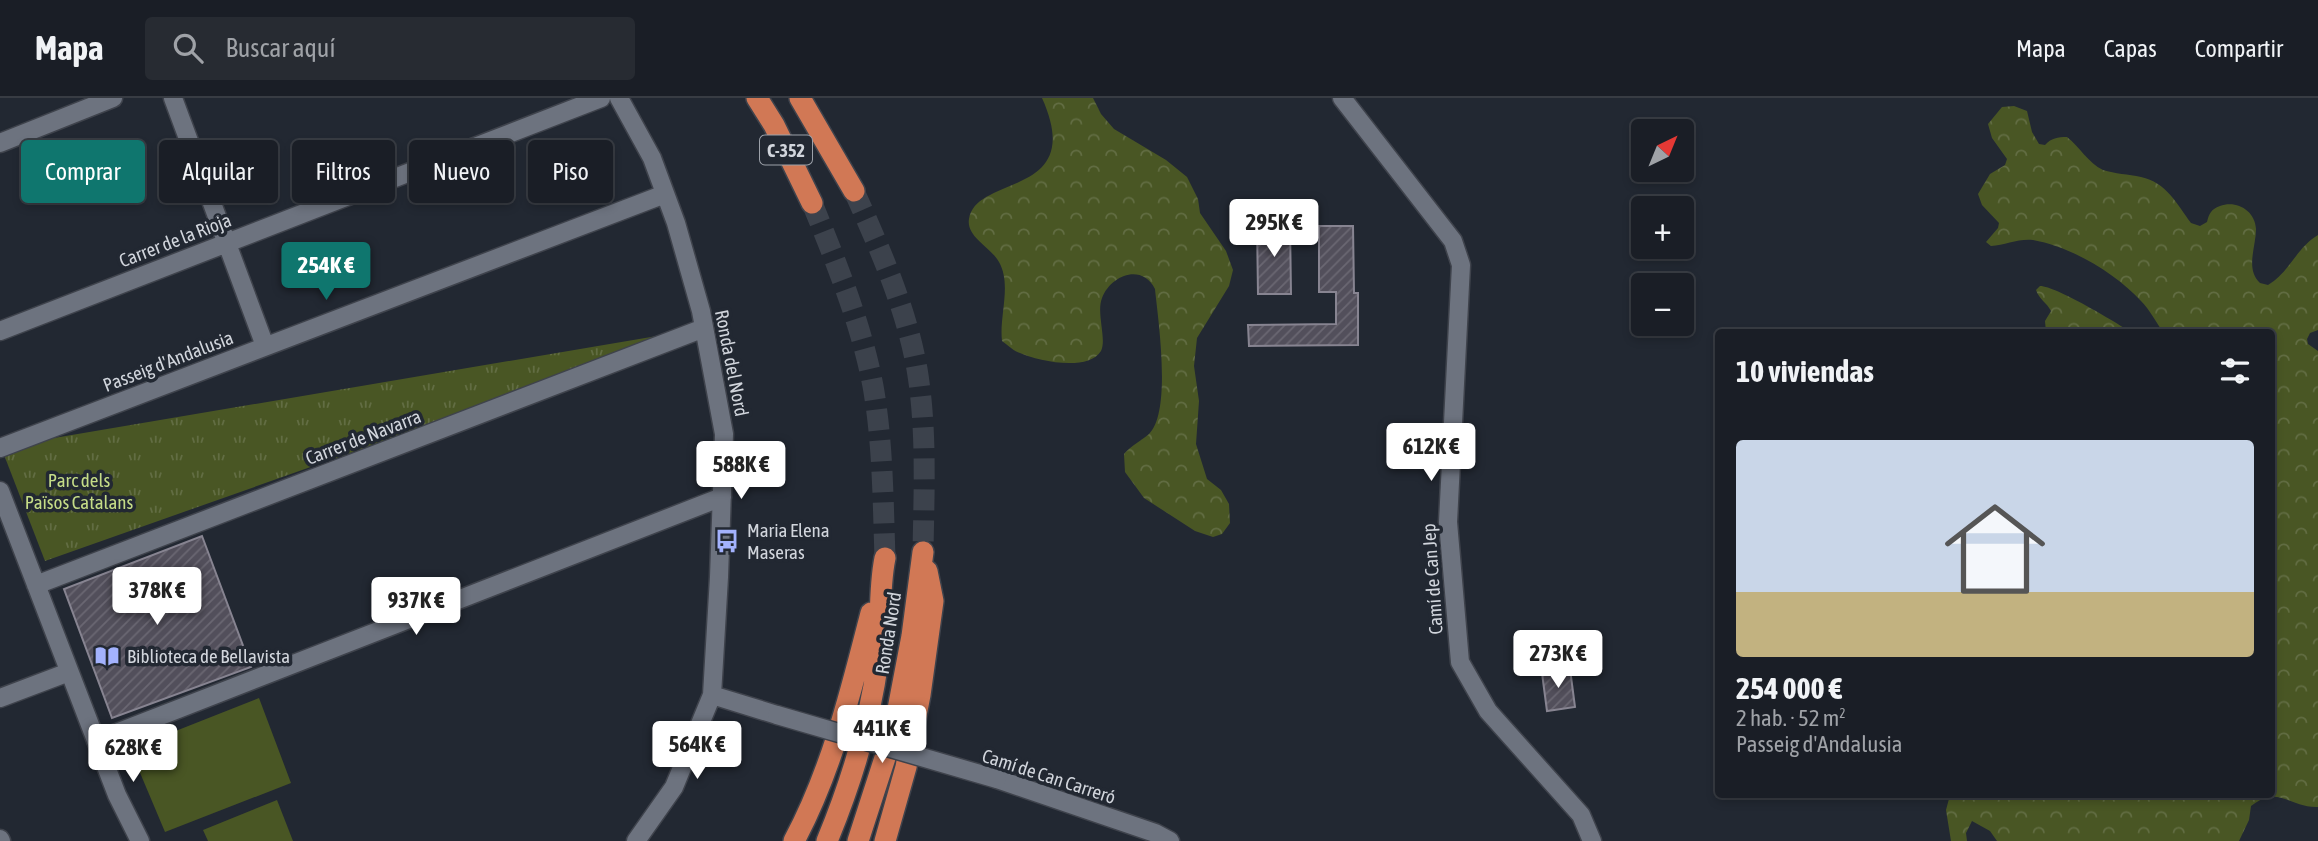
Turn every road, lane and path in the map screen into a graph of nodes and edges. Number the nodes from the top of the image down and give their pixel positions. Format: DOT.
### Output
graph roads {
  1 [pos="113,98"];
  2 [pos="173,98"];
  3 [pos="601,98"];
  4 [pos="618,98"];
  5 [pos="757,98"];
  6 [pos="800,98"];
  7 [pos="1342,98"];
  8 [pos="0,143"];
  9 [pos="854,191"];
  10 [pos="665,194"];
  11 [pos="812,203"];
  12 [pos="228,242"];
  13 [pos="704,328"];
  14 [pos="0,331"];
  15 [pos="265,346"];
  16 [pos="0,448"];
  17 [pos="0,491"];
  18 [pos="722,497"];
  19 [pos="36,585"];
  20 [pos="69,672"];
  21 [pos="712,695"];
  22 [pos="0,698"];
  23 [pos="96,741"];
  24 [pos="140,841"];
  25 [pos="636,841"];
  26 [pos="794,841"];
  27 [pos="827,841"];
  28 [pos="858,841"];
  29 [pos="885,841"];
  30 [pos="1170,841"];
  31 [pos="1592,841"];
  1 -- 8 [label="street"];
  2 -- 12 [label="street"];
  3 -- 12 [label="street, Carrer de la Rioja"];
  4 -- 10 [label="street, Ronda del Nord"];
  5 -- 11 [label="highway, C-352"];
  6 -- 9 [label="highway, C-352"];
  7 -- 31 [label="street, Camí de Can Jep"];
  10 -- 13 [label="street, Ronda del Nord"];
  10 -- 15 [label="street, Passeig d'Andalusia"];
  12 -- 14 [label="street, Carrer de la Rioja"];
  12 -- 15 [label="street"];
  13 -- 18 [label="street, Ronda del Nord"];
  13 -- 19 [label="street, Carrer de Navarra"];
  15 -- 16 [label="street, Passeig d'Andalusia"];
  17 -- 19 [label="street"];
  18 -- 21 [label="street, Ronda del Nord"];
  18 -- 23 [label="street"];
  19 -- 20 [label="street"];
  20 -- 22 [label="street"];
  20 -- 23 [label="street"];
  21 -- 25 [label="street, Ronda del Nord"];
  21 -- 30 [label="street, Camí de Can Carreró, bridge"];
  23 -- 24 [label="street"];
  26 -- 27 [label="highway, Ronda Nord"];
  28 -- 29 [label="highway, Ronda Nord"];
}
